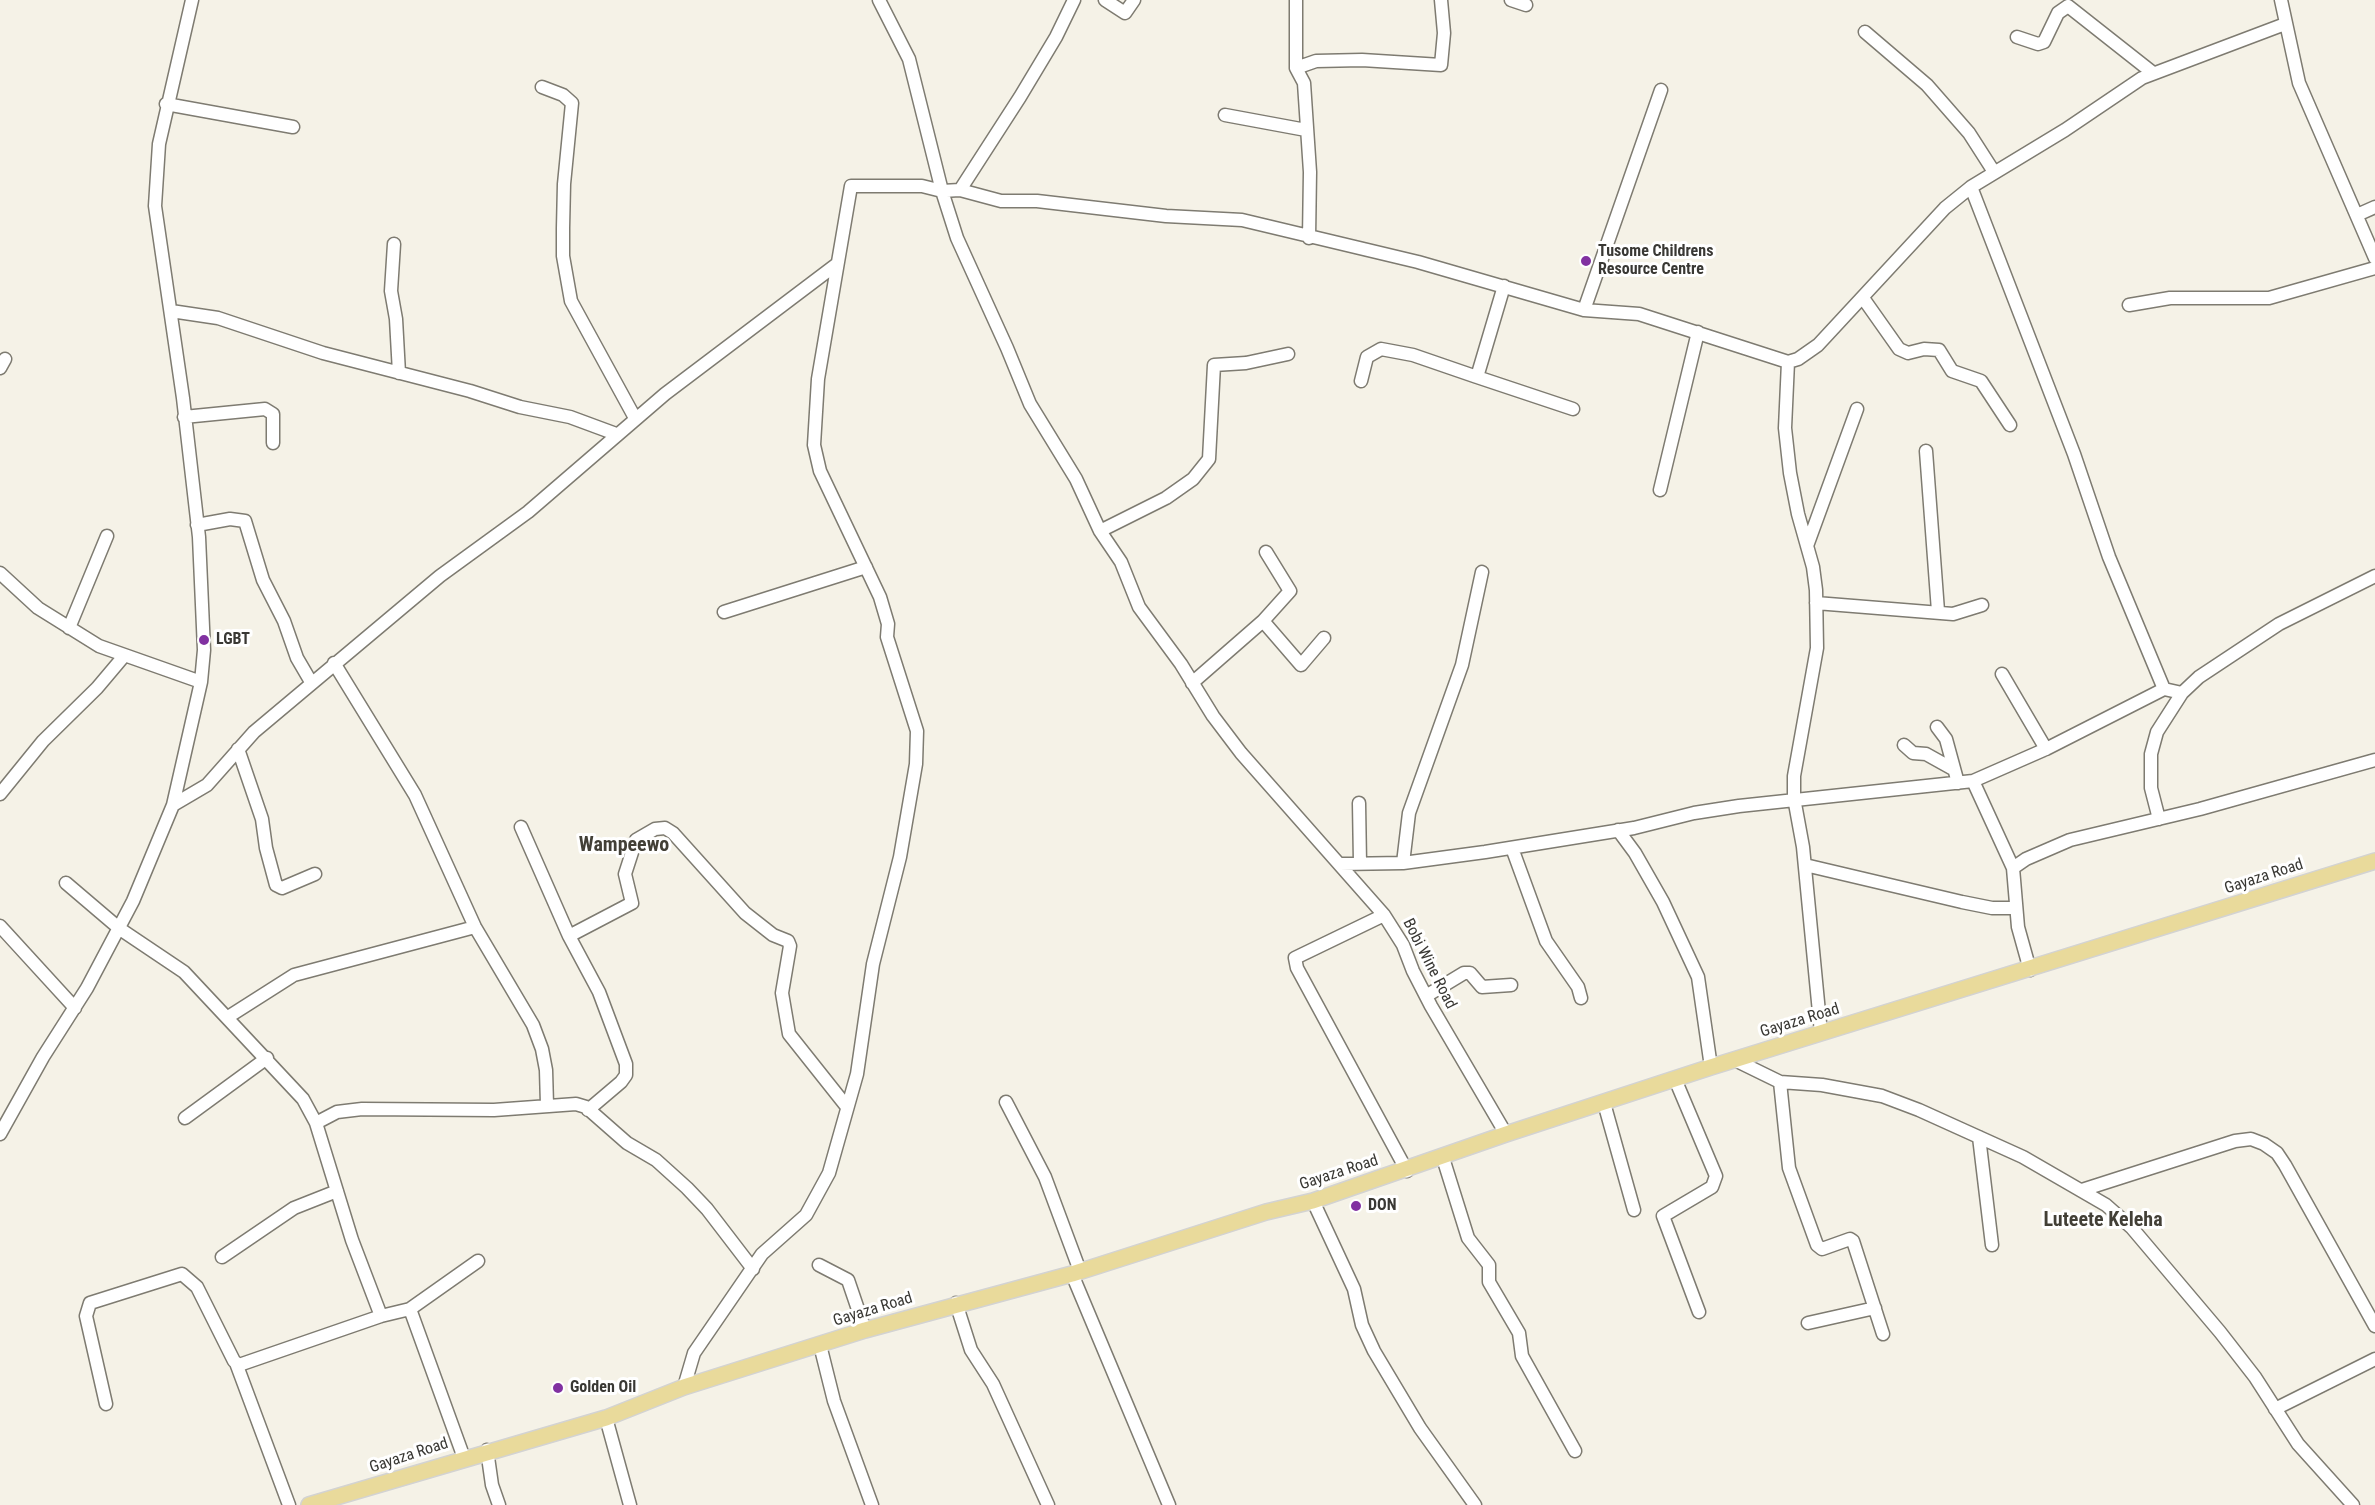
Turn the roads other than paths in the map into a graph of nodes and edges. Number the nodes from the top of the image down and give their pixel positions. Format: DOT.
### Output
graph roads {
  1 [pos="192,0"];
  2 [pos="879,0"];
  3 [pos="1074,0"];
  4 [pos="1105,0"];
  5 [pos="1134,0"];
  6 [pos="1296,0"];
  7 [pos="1442,0"];
  8 [pos="1511,0"];
  9 [pos="2282,0"];
  10 [pos="1526,5"];
  11 [pos="2285,24"];
  12 [pos="1865,32"];
  13 [pos="2017,37"];
  14 [pos="1296,68"];
  15 [pos="2153,73"];
  16 [pos="543,87"];
  17 [pos="1661,90"];
  18 [pos="166,104"];
  19 [pos="1225,115"];
  20 [pos="293,127"];
  21 [pos="1306,130"];
  22 [pos="1994,172"];
  23 [pos="1971,187"];
  24 [pos="960,190"];
  25 [pos="942,191"];
  26 [pos="2375,207"];
  27 [pos="2357,215"];
  28 [pos="1309,238"];
  29 [pos="394,244"];
  30 [pos="2375,258"];
  31 [pos="837,264"];
  32 [pos="2375,268"];
  33 [pos="1504,286"];
  34 [pos="1863,298"];
  35 [pos="2129,305"];
  36 [pos="1584,310"];
  37 [pos="171,311"];
  38 [pos="1698,332"];
  39 [pos="1288,354"];
  40 [pos="1788,362"];
  41 [pos="399,373"];
  42 [pos="1477,377"];
  43 [pos="1361,381"];
  44 [pos="1573,409"];
  45 [pos="1857,409"];
  46 [pos="184,417"];
  47 [pos="635,418"];
  48 [pos="2010,425"];
  49 [pos="616,434"];
  50 [pos="273,443"];
  51 [pos="1926,451"];
  52 [pos="1660,490"];
  53 [pos="197,525"];
  54 [pos="1100,531"];
  55 [pos="107,536"];
  56 [pos="1807,548"];
  57 [pos="1266,552"];
  58 [pos="866,567"];
  59 [pos="1482,572"];
  60 [pos="0,573"];
  61 [pos="2375,576"];
  62 [pos="1816,603"];
  63 [pos="1982,605"];
  64 [pos="1938,611"];
  65 [pos="724,612"];
  66 [pos="1263,621"];
  67 [pos="69,628"];
  68 [pos="1324,638"];
  69 [pos="124,656"];
  70 [pos="334,663"];
  71 [pos="2002,674"];
  72 [pos="201,682"];
  73 [pos="311,682"];
  74 [pos="1192,683"];
  75 [pos="2164,689"];
  76 [pos="2182,693"];
  77 [pos="1937,727"];
  78 [pos="1904,746"];
  79 [pos="238,749"];
  80 [pos="2046,749"];
  81 [pos="2375,760"];
  82 [pos="1953,769"];
  83 [pos="1973,781"];
  84 [pos="1958,783"];
  85 [pos="0,794"];
  86 [pos="1794,798"];
  87 [pos="1359,803"];
  88 [pos="173,805"];
  89 [pos="2159,819"];
  90 [pos="521,827"];
  91 [pos="1618,830"];
  92 [pos="1512,848"];
  93 [pos="2375,861"];
  94 [pos="1360,862"];
  95 [pos="1403,863"];
  96 [pos="1340,864"];
  97 [pos="1804,865"];
  98 [pos="2013,868"];
  99 [pos="315,874"];
  100 [pos="66,883"];
  101 [pos="2016,908"];
  102 [pos="1384,915"];
  103 [pos="0,926"];
  104 [pos="475,927"];
  105 [pos="120,929"];
  106 [pos="569,936"];
  107 [pos="2030,970"];
  108 [pos="1511,986"];
  109 [pos="1426,996"];
  110 [pos="1581,998"];
  111 [pos="75,1008"];
  112 [pos="228,1017"];
  113 [pos="1821,1033"];
  114 [pos="267,1058"];
  115 [pos="1735,1060"];
  116 [pos="1711,1067"];
  117 [pos="1675,1079"];
  118 [pos="1780,1082"];
  119 [pos="1006,1102"];
  120 [pos="1604,1103"];
  121 [pos="547,1105"];
  122 [pos="847,1107"];
  123 [pos="588,1110"];
  124 [pos="185,1118"];
  125 [pos="315,1122"];
  126 [pos="0,1134"];
  127 [pos="1506,1134"];
  128 [pos="1979,1137"];
  129 [pos="1443,1158"];
  130 [pos="1407,1171"];
  131 [pos="2082,1190"];
  132 [pos="337,1191"];
  133 [pos="1313,1201"];
  134 [pos="1634,1210"];
  135 [pos="1992,1245"];
  136 [pos="222,1257"];
  137 [pos="478,1260"];
  138 [pos="819,1265"];
  139 [pos="753,1269"];
  140 [pos="1076,1273"];
  141 [pos="956,1304"];
  142 [pos="1875,1308"];
  143 [pos="410,1309"];
  144 [pos="1700,1312"];
  145 [pos="381,1316"];
  146 [pos="1808,1323"];
  147 [pos="2375,1326"];
  148 [pos="865,1330"];
  149 [pos="1883,1334"];
  150 [pos="820,1345"];
  151 [pos="2375,1359"];
  152 [pos="236,1363"];
  153 [pos="684,1387"];
  154 [pos="106,1404"];
  155 [pos="2275,1409"];
  156 [pos="606,1418"];
  157 [pos="487,1450"];
  158 [pos="1575,1451"];
  159 [pos="464,1458"];
  160 [pos="289,1505"];
  161 [pos="310,1505"];
  162 [pos="499,1505"];
  163 [pos="630,1505"];
  164 [pos="872,1505"];
  165 [pos="1048,1505"];
  166 [pos="1169,1505"];
  167 [pos="1475,1505"];
  168 [pos="2353,1505"];
  1 -- 18 [label="street"];
  2 -- 25 [label="street, Bobi Wine Road"];
  3 -- 24 [label="street"];
  4 -- 5 [label="street"];
  6 -- 14 [label="street"];
  7 -- 14 [label="street"];
  8 -- 10 [label="street"];
  9 -- 11 [label="street"];
  11 -- 15 [label="street"];
  11 -- 27 [label="street"];
  12 -- 22 [label="street"];
  13 -- 15 [label="street"];
  14 -- 21 [label="street"];
  15 -- 22 [label="street"];
  16 -- 47 [label="street"];
  17 -- 36 [label="street"];
  18 -- 20 [label="street"];
  18 -- 37 [label="street"];
  19 -- 21 [label="street"];
  21 -- 28 [label="street"];
  22 -- 23 [label="street"];
  23 -- 34 [label="street"];
  23 -- 75 [label="street"];
  24 -- 25 [label="street"];
  24 -- 28 [label="street"];
  25 -- 31 [label="street"];
  25 -- 54 [label="street, Bobi Wine Road"];
  26 -- 27 [label="street"];
  27 -- 30 [label="street"];
  28 -- 33 [label="street"];
  29 -- 41 [label="street"];
  31 -- 47 [label="street"];
  31 -- 58 [label="street"];
  32 -- 35 [label="street"];
  33 -- 36 [label="street"];
  33 -- 42 [label="street"];
  34 -- 40 [label="street"];
  34 -- 48 [label="street"];
  36 -- 38 [label="street"];
  37 -- 41 [label="street"];
  37 -- 46 [label="street"];
  38 -- 40 [label="street"];
  38 -- 52 [label="street"];
  39 -- 54 [label="street"];
  40 -- 56 [label="street"];
  41 -- 49 [label="street"];
  42 -- 43 [label="street"];
  42 -- 44 [label="street"];
  45 -- 56 [label="street"];
  46 -- 50 [label="street"];
  46 -- 53 [label="street"];
  47 -- 49 [label="street"];
  49 -- 70 [label="street"];
  51 -- 64 [label="street"];
  53 -- 72 [label="street"];
  53 -- 73 [label="street"];
  54 -- 74 [label="street, Bobi Wine Road"];
  55 -- 67 [label="street"];
  56 -- 62 [label="street"];
  57 -- 66 [label="street"];
  58 -- 65 [label="street"];
  58 -- 122 [label="street"];
  59 -- 95 [label="street"];
  60 -- 67 [label="street"];
  61 -- 76 [label="street"];
  62 -- 64 [label="street"];
  62 -- 86 [label="street"];
  63 -- 64 [label="street"];
  66 -- 68 [label="street"];
  66 -- 74 [label="street"];
  67 -- 69 [label="street"];
  69 -- 72 [label="street"];
  69 -- 85 [label="street"];
  70 -- 73 [label="street"];
  70 -- 104 [label="street"];
  71 -- 80 [label="street"];
  72 -- 88 [label="street"];
  73 -- 79 [label="street"];
  74 -- 96 [label="street, Bobi Wine Road"];
  75 -- 76 [label="street"];
  75 -- 80 [label="street"];
  76 -- 89 [label="street"];
  77 -- 82 [label="street"];
  78 -- 82 [label="street"];
  79 -- 88 [label="street"];
  79 -- 99 [label="street"];
  80 -- 83 [label="street"];
  81 -- 89 [label="street"];
  82 -- 84 [label="street"];
  83 -- 84 [label="street"];
  83 -- 98 [label="street"];
  84 -- 86 [label="street"];
  86 -- 91 [label="street"];
  86 -- 97 [label="street"];
  87 -- 94 [label="street"];
  88 -- 105 [label="street"];
  89 -- 98 [label="street"];
  90 -- 106 [label="street"];
  91 -- 92 [label="street"];
  91 -- 116 [label="street"];
  92 -- 95 [label="street"];
  92 -- 110 [label="street"];
  93 -- 107 [label="main road, Gayaza Road"];
  94 -- 95 [label="street"];
  94 -- 96 [label="street"];
  96 -- 102 [label="street, Bobi Wine Road"];
  97 -- 101 [label="street"];
  97 -- 113 [label="street"];
  98 -- 101 [label="street"];
  100 -- 105 [label="street"];
  101 -- 107 [label="street"];
  102 -- 109 [label="street, Bobi Wine Road"];
  102 -- 130 [label="street"];
  103 -- 111 [label="street"];
  104 -- 112 [label="street"];
  104 -- 121 [label="street"];
  105 -- 111 [label="street"];
  105 -- 112 [label="street"];
  106 -- 122 [label="street"];
  106 -- 123 [label="street"];
  107 -- 113 [label="main road, Gayaza Road"];
  108 -- 109 [label="street"];
  109 -- 127 [label="street, Bobi Wine Road"];
  111 -- 126 [label="street"];
  112 -- 114 [label="street"];
  113 -- 115 [label="main road, Gayaza Road"];
  114 -- 124 [label="street"];
  114 -- 125 [label="street"];
  115 -- 116 [label="main road, Gayaza Road"];
  115 -- 118 [label="street"];
  116 -- 117 [label="main road, Gayaza Road"];
  117 -- 120 [label="main road, Gayaza Road"];
  117 -- 144 [label="street"];
  118 -- 128 [label="street"];
  118 -- 142 [label="street"];
  119 -- 140 [label="street"];
  120 -- 127 [label="main road, Gayaza Road"];
  120 -- 134 [label="street"];
  121 -- 123 [label="street"];
  121 -- 125 [label="street"];
  122 -- 139 [label="street"];
  123 -- 139 [label="street"];
  125 -- 132 [label="street"];
  127 -- 129 [label="main road, Gayaza Road"];
  128 -- 131 [label="street"];
  128 -- 135 [label="street"];
  129 -- 130 [label="main road, Gayaza Road"];
  129 -- 158 [label="street"];
  130 -- 133 [label="main road, Gayaza Road"];
  131 -- 147 [label="street"];
  131 -- 155 [label="street"];
  132 -- 136 [label="street"];
  132 -- 145 [label="street"];
  133 -- 140 [label="main road, Gayaza Road"];
  133 -- 167 [label="street"];
  137 -- 143 [label="street"];
  138 -- 148 [label="street"];
  139 -- 153 [label="street"];
  140 -- 141 [label="main road, Gayaza Road"];
  140 -- 166 [label="street"];
  141 -- 148 [label="main road, Gayaza Road"];
  141 -- 165 [label="street"];
  142 -- 146 [label="street"];
  142 -- 149 [label="street"];
  143 -- 145 [label="street"];
  143 -- 159 [label="street"];
  145 -- 152 [label="street"];
  148 -- 150 [label="main road, Gayaza Road"];
  150 -- 153 [label="main road, Gayaza Road"];
  150 -- 164 [label="street"];
  151 -- 155 [label="street"];
  152 -- 154 [label="street"];
  152 -- 160 [label="street"];
  153 -- 156 [label="main road, Gayaza Road"];
  155 -- 168 [label="street"];
  156 -- 157 [label="main road, Gayaza Road"];
  156 -- 163 [label="street"];
  157 -- 159 [label="main road, Gayaza Road"];
  157 -- 162 [label="street"];
  159 -- 161 [label="main road, Gayaza Road"];
}
